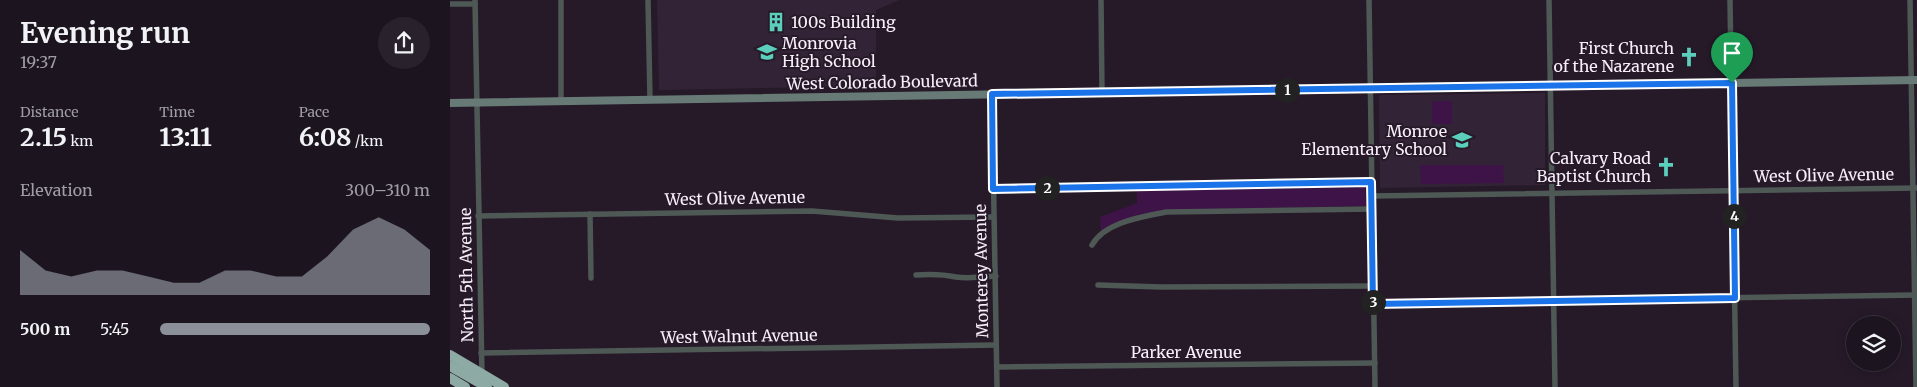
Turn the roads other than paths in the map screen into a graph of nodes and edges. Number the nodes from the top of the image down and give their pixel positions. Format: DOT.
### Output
graph roads {
  1 [pos="561,0"];
  2 [pos="648,0"];
  3 [pos="1101,0"];
  4 [pos="1369,0"];
  5 [pos="1549,0"];
  6 [pos="1730,0"];
  7 [pos="1910,0"];
  8 [pos="475,2"];
  9 [pos="450,4"];
  10 [pos="1914,80"];
  11 [pos="1732,83"];
  12 [pos="1550,86"];
  13 [pos="1370,88"];
  14 [pos="1102,93"];
  15 [pos="992,94"];
  16 [pos="650,100"];
  17 [pos="561,101"];
  18 [pos="477,102"];
  19 [pos="450,103"];
  20 [pos="1371,182"];
  21 [pos="1915,188"];
  22 [pos="993,189"];
  23 [pos="1733,190"];
  24 [pos="1552,193"];
  25 [pos="1372,196"];
  26 [pos="1372,209"];
  27 [pos="590,214"];
  28 [pos="478,216"];
  29 [pos="993,217"];
  30 [pos="1092,245"];
  31 [pos="916,275"];
  32 [pos="996,276"];
  33 [pos="591,278"];
  34 [pos="1098,285"];
  35 [pos="1373,286"];
  36 [pos="1916,295"];
  37 [pos="1735,298"];
  38 [pos="1554,300"];
  39 [pos="1373,304"];
  40 [pos="996,345"];
  41 [pos="481,353"];
  42 [pos="1375,363"];
  43 [pos="997,367"];
  44 [pos="455,374"];
  45 [pos="476,387"];
  46 [pos="482,387"];
  47 [pos="487,387"];
  48 [pos="504,387"];
  49 [pos="997,387"];
  50 [pos="1375,387"];
  51 [pos="1555,387"];
  52 [pos="1736,387"];
  53 [pos="1916,387"];
  1 -- 17 [label="street"];
  2 -- 16 [label="street"];
  3 -- 14 [label="street"];
  4 -- 13 [label="street"];
  5 -- 12 [label="street"];
  6 -- 11 [label="street"];
  7 -- 10 [label="street"];
  8 -- 9 [label="street"];
  8 -- 18 [label="street, North 5th Avenue"];
  10 -- 11 [label="street, West Colorado Boulevard"];
  10 -- 21 [label="street"];
  11 -- 12 [label="street, West Colorado Boulevard"];
  11 -- 23 [label="street"];
  12 -- 13 [label="street, West Colorado Boulevard"];
  12 -- 24 [label="street"];
  13 -- 14 [label="street, West Colorado Boulevard"];
  13 -- 20 [label="street"];
  14 -- 15 [label="street, West Colorado Boulevard"];
  15 -- 16 [label="street, West Colorado Boulevard"];
  15 -- 22 [label="street, Monterey Avenue"];
  16 -- 17 [label="street, West Colorado Boulevard"];
  17 -- 18 [label="street, West Colorado Boulevard"];
  18 -- 19 [label="street, West Colorado Boulevard"];
  18 -- 28 [label="street, North 5th Avenue"];
  20 -- 22 [label="street"];
  20 -- 25 [label="street"];
  21 -- 23 [label="street, West Olive Avenue"];
  21 -- 36 [label="street"];
  22 -- 29 [label="street, Monterey Avenue"];
  23 -- 24 [label="street, West Olive Avenue"];
  23 -- 37 [label="street"];
  24 -- 25 [label="street, West Olive Avenue"];
  24 -- 38 [label="street"];
  25 -- 26 [label="street"];
  26 -- 30 [label="street"];
  26 -- 35 [label="street"];
  27 -- 28 [label="street, West Olive Avenue"];
  27 -- 29 [label="street, West Olive Avenue"];
  27 -- 33 [label="street"];
  28 -- 41 [label="street, North 5th Avenue"];
  29 -- 32 [label="street, Monterey Avenue"];
  31 -- 32 [label="street"];
  32 -- 40 [label="street, Monterey Avenue"];
  34 -- 35 [label="street"];
  35 -- 39 [label="street"];
  36 -- 37 [label="street"];
  36 -- 53 [label="street"];
  37 -- 38 [label="street"];
  37 -- 52 [label="street"];
  38 -- 39 [label="street"];
  38 -- 51 [label="street"];
  39 -- 42 [label="street"];
  40 -- 41 [label="street, West Walnut Avenue"];
  40 -- 43 [label="street, Monterey Avenue"];
  41 -- 46 [label="street, North 5th Avenue"];
  42 -- 43 [label="street, Parker Avenue"];
  42 -- 50 [label="street"];
  43 -- 49 [label="street, Monterey Avenue"];
  44 -- 45 [label="highway"];
  44 -- 47 [label="highway"];
  44 -- 48 [label="highway"];
}
